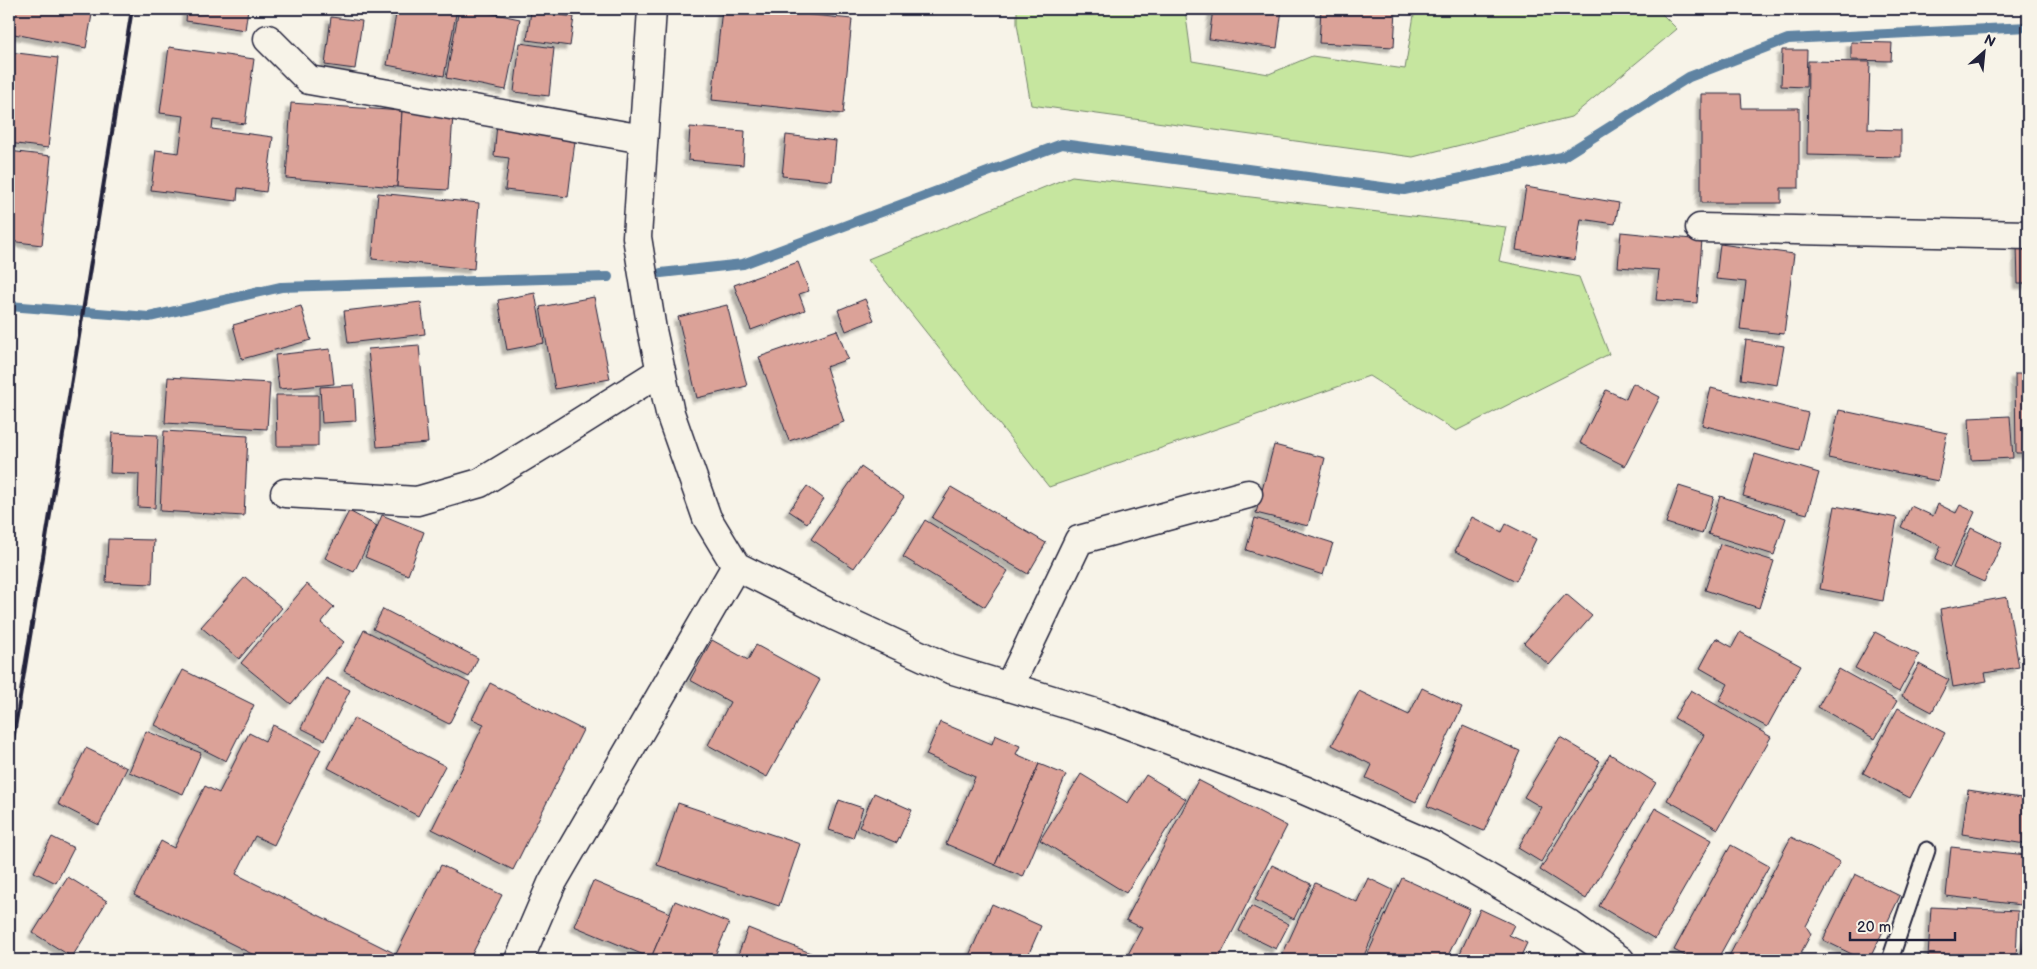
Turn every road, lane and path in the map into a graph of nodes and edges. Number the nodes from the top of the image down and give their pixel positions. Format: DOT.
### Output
graph roads {
  1 [pos="652,9"];
  2 [pos="268,39"];
  3 [pos="643,139"];
  4 [pos="1700,228"];
  5 [pos="2028,235"];
  6 [pos="661,370"];
  7 [pos="285,493"];
  8 [pos="1248,494"];
  9 [pos="736,566"];
  10 [pos="1009,687"];
  11 [pos="1927,850"];
  12 [pos="519,960"];
  13 [pos="1620,960"];
  14 [pos="1890,960"];
  1 -- 3 [label="street"];
  2 -- 3 [label="street"];
  3 -- 6 [label="street"];
  4 -- 5 [label="street"];
  6 -- 7 [label="street"];
  6 -- 9 [label="street"];
  8 -- 10 [label="street"];
  9 -- 10 [label="street"];
  9 -- 12 [label="street"];
  10 -- 13 [label="street"];
  11 -- 14 [label="lane"];
}
